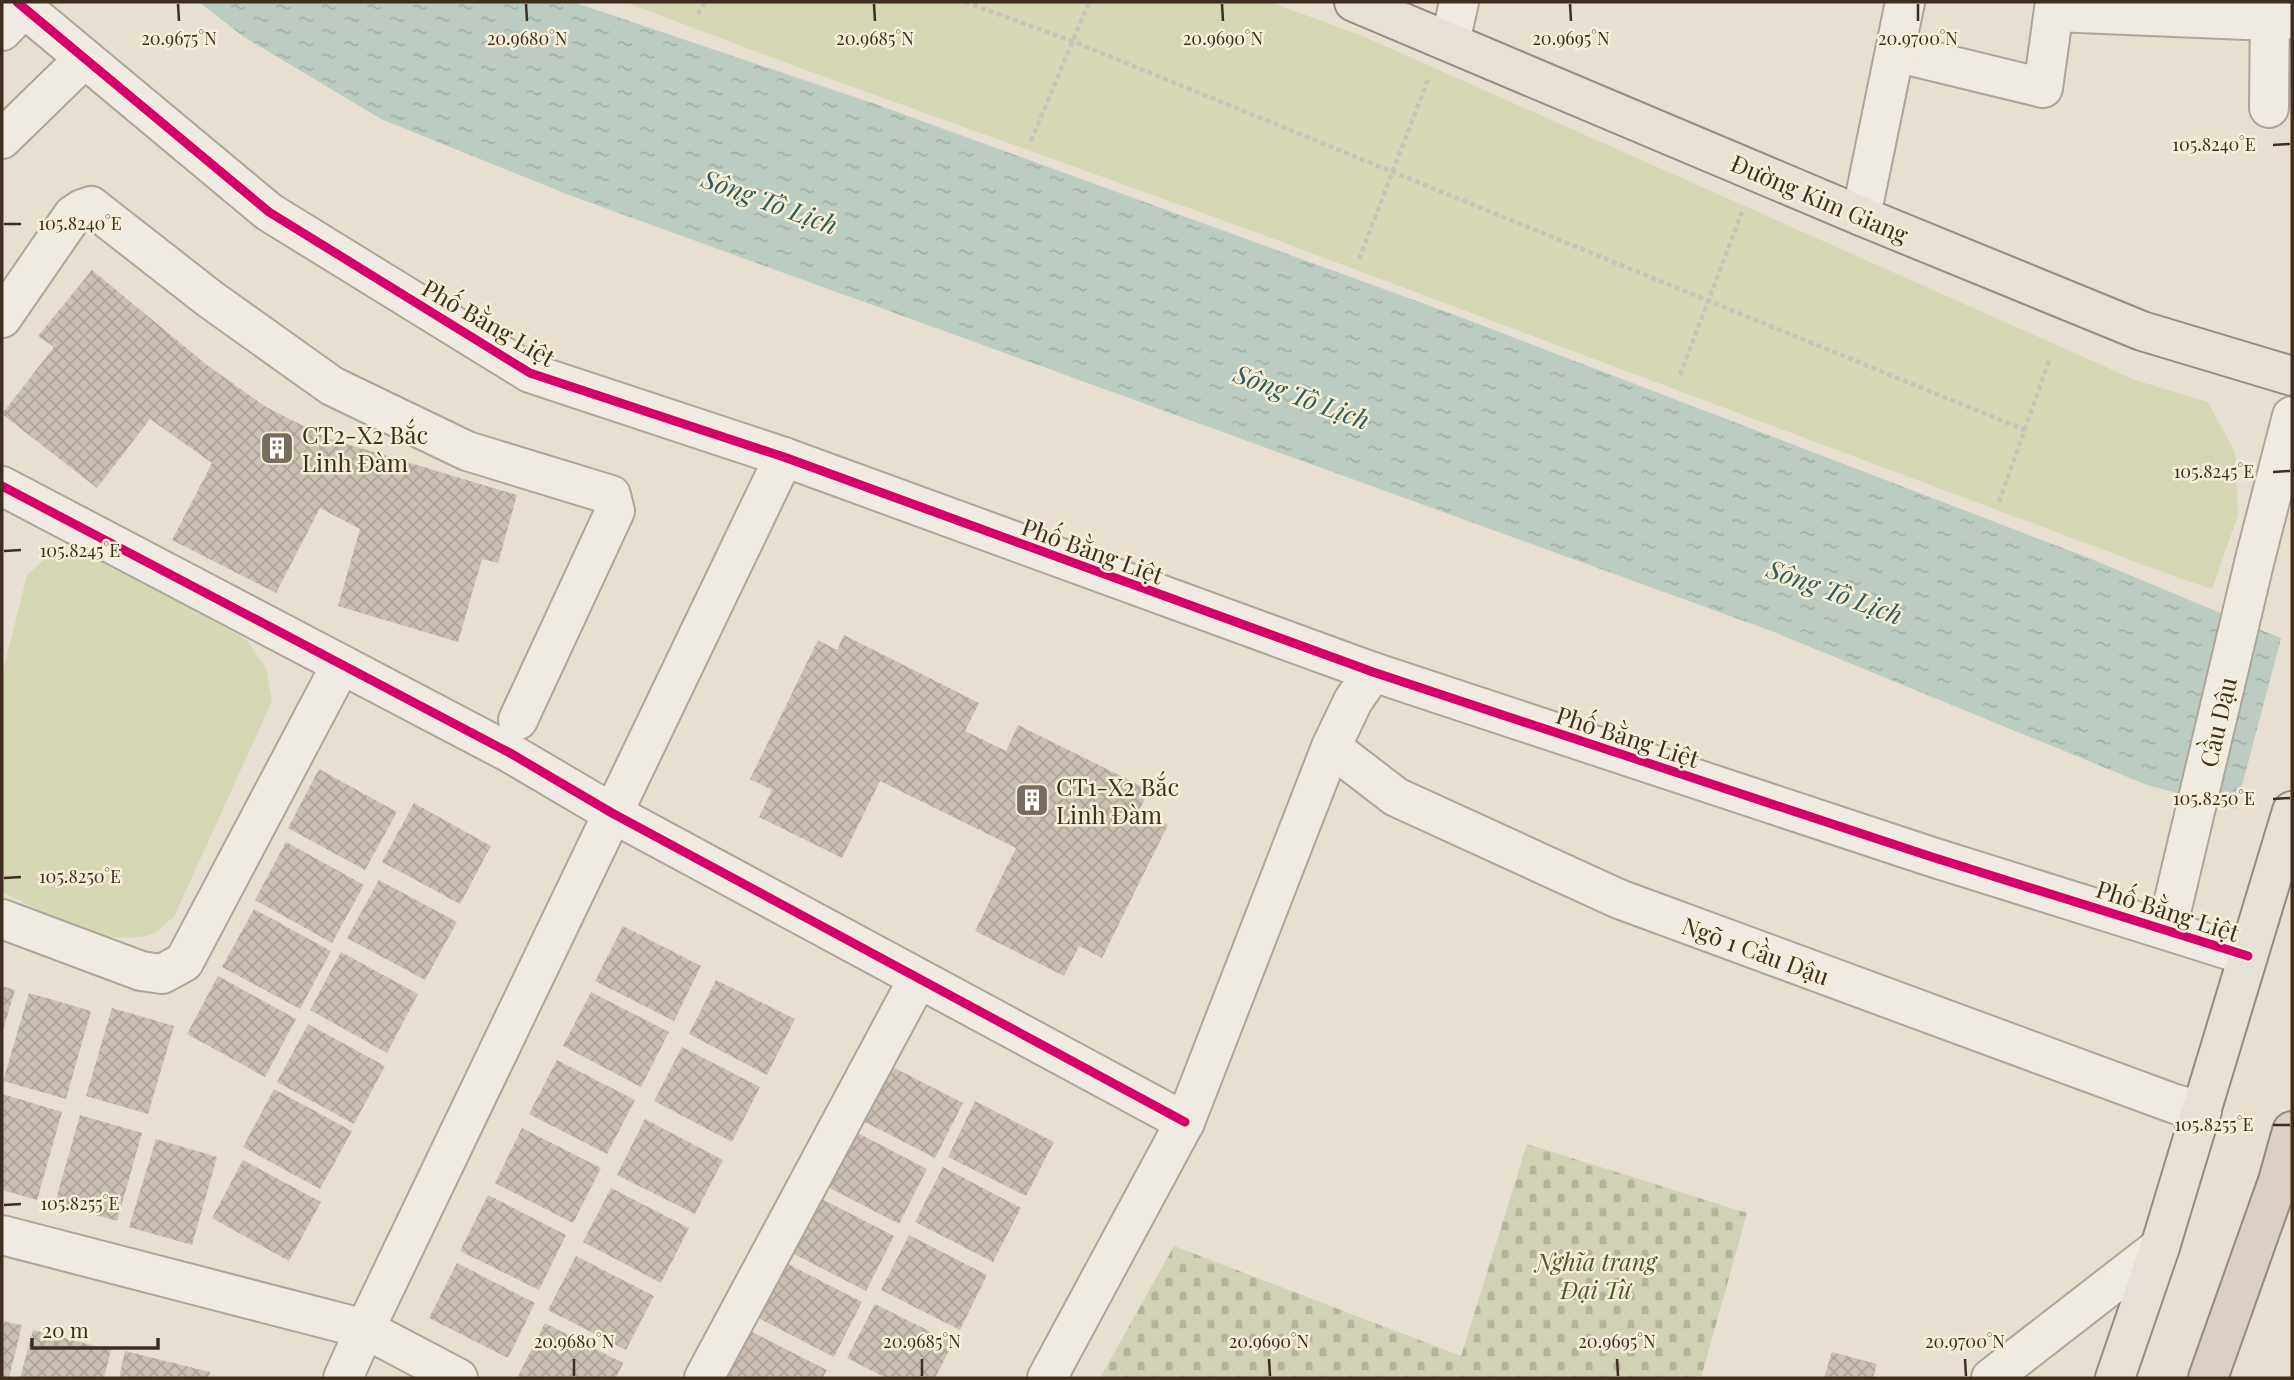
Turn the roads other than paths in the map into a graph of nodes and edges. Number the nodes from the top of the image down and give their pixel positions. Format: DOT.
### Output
graph roads {
  1 [pos="1354,2"];
  2 [pos="1459,2"];
  3 [pos="1905,2"];
  4 [pos="2055,7"];
  5 [pos="14,14"];
  6 [pos="2277,14"];
  7 [pos="1895,52"];
  8 [pos="1440,57"];
  9 [pos="84,60"];
  10 [pos="2269,108"];
  11 [pos="2,139"];
  12 [pos="1861,216"];
  13 [pos="7,301"];
  14 [pos="2292,376"];
  15 [pos="2292,416"];
  16 [pos="784,457"];
  17 [pos="2,486"];
  18 [pos="341,665"];
  19 [pos="1373,672"];
  20 [pos="518,720"];
  21 [pos="1331,747"];
  22 [pos="2292,811"];
  23 [pos="612,813"];
  24 [pos="2,919"];
  25 [pos="2167,929"];
  26 [pos="2248,956"];
  27 [pos="918,979"];
  28 [pos="2202,1111"];
  29 [pos="1185,1122"];
  30 [pos="2292,1131"];
  31 [pos="2,1235"];
  32 [pos="2160,1247"];
  33 [pos="365,1329"];
  34 [pos="343,1378"];
  35 [pos="458,1378"];
  36 [pos="704,1378"];
  37 [pos="1047,1378"];
  38 [pos="1991,1378"];
  39 [pos="2115,1378"];
  40 [pos="2208,1378"];
  1 -- 8 [label="main road, Đường Kim Giang"];
  2 -- 8 [label="street"];
  3 -- 7 [label="street"];
  4 -- 6 [label="street"];
  4 -- 7 [label="street"];
  5 -- 9 [label="street, Phố Bằng Liệt"];
  6 -- 10 [label="street"];
  7 -- 12 [label="street"];
  8 -- 12 [label="main road, Đường Kim Giang"];
  9 -- 11 [label="street"];
  9 -- 16 [label="street, Phố Bằng Liệt"];
  12 -- 14 [label="main road, Đường Kim Giang"];
  13 -- 20 [label="street"];
  15 -- 25 [label="street, Cầu Dậu"];
  16 -- 19 [label="street, Phố Bằng Liệt"];
  16 -- 23 [label="street"];
  17 -- 18 [label="street"];
  18 -- 23 [label="street"];
  18 -- 24 [label="street"];
  19 -- 21 [label="street"];
  19 -- 25 [label="street, Phố Bằng Liệt"];
  21 -- 28 [label="street, Ngõ 1 Cầu Dậu"];
  21 -- 29 [label="street"];
  22 -- 26 [label="main road"];
  23 -- 27 [label="street"];
  23 -- 33 [label="street"];
  25 -- 26 [label="street, Phố Bằng Liệt"];
  26 -- 28 [label="main road"];
  27 -- 29 [label="street"];
  27 -- 36 [label="street"];
  28 -- 32 [label="main road"];
  29 -- 37 [label="street"];
  30 -- 40 [label="highway"];
  31 -- 33 [label="street"];
  32 -- 38 [label="street"];
  32 -- 39 [label="main road"];
  33 -- 34 [label="street"];
  33 -- 35 [label="street"];
}
